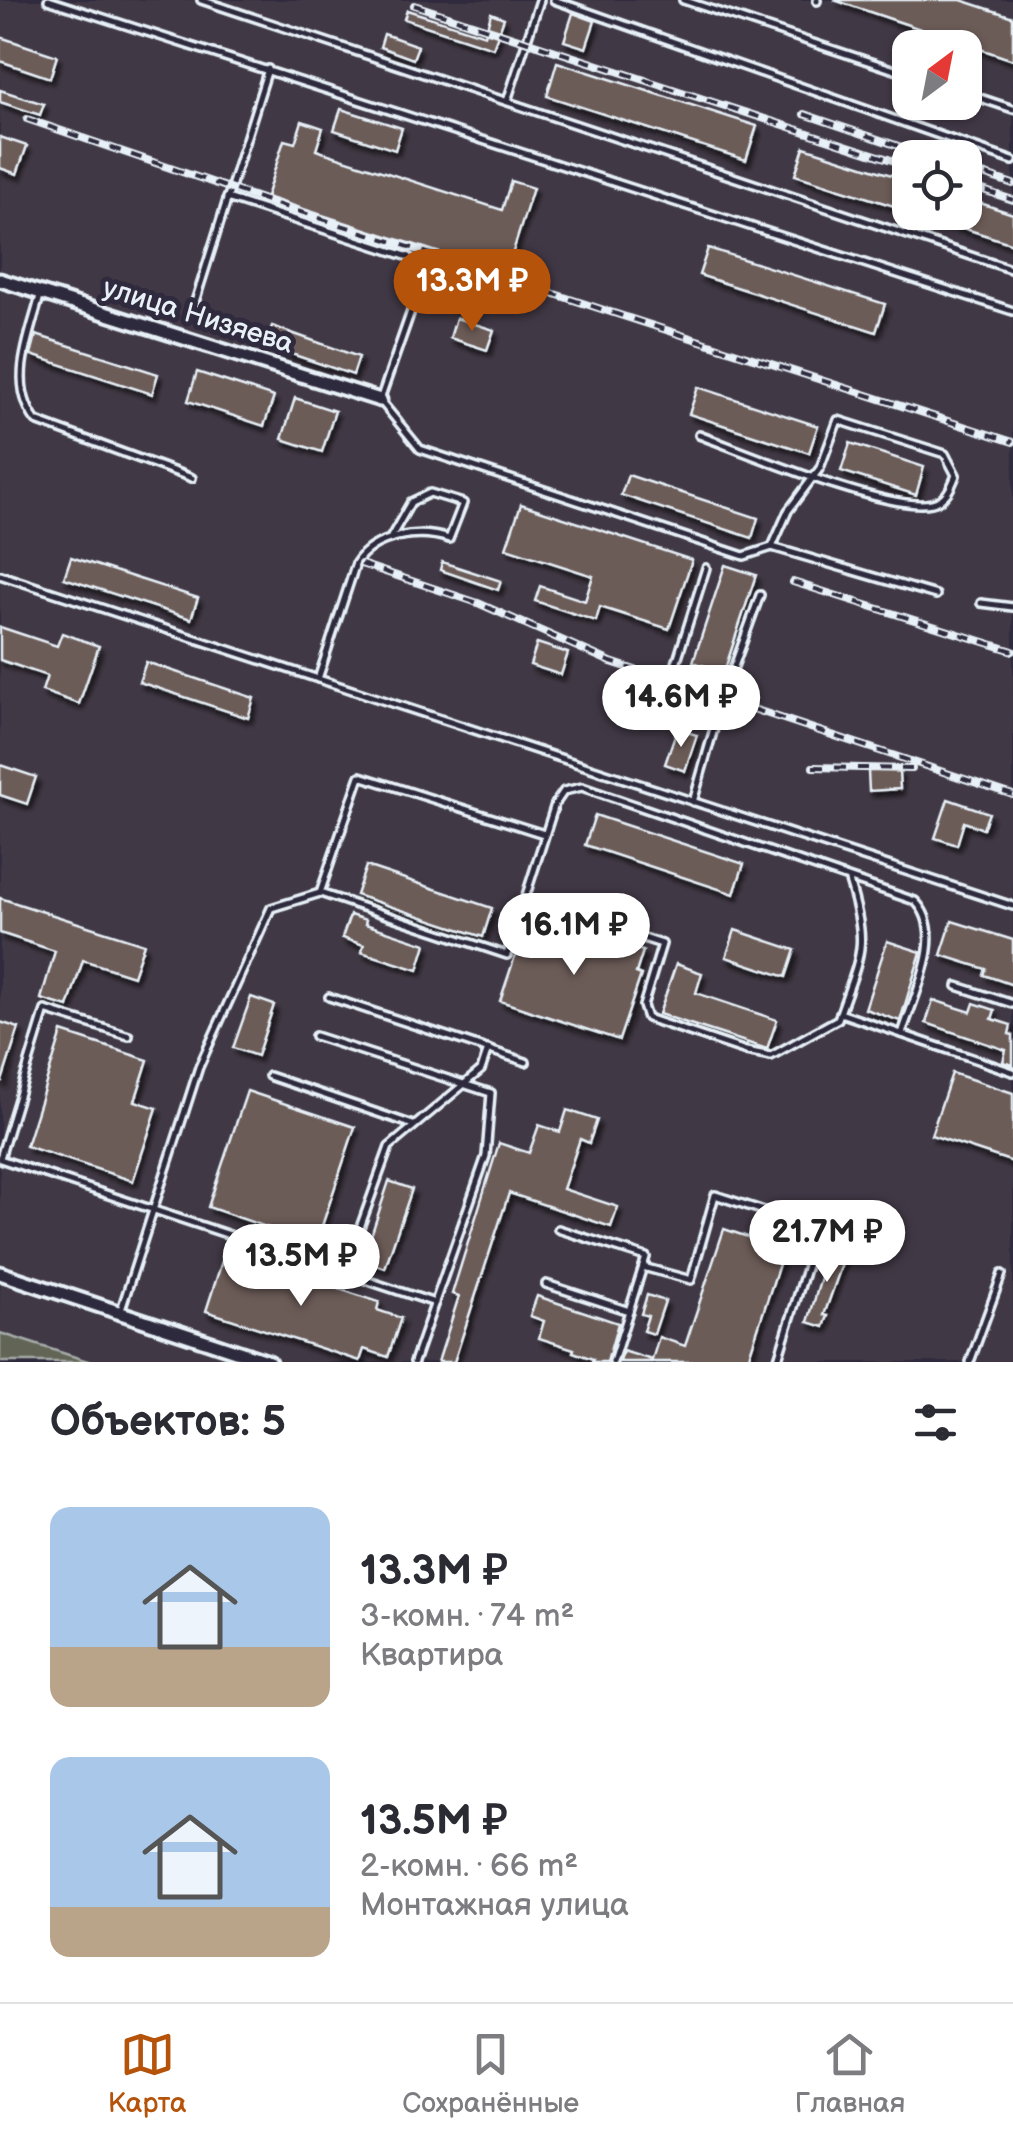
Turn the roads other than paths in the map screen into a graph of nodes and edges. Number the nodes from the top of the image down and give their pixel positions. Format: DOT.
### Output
graph roads {
  1 [pos="48,0"];
  2 [pos="201,0"];
  3 [pos="540,0"];
  4 [pos="554,0"];
  5 [pos="682,0"];
  6 [pos="892,69"];
  7 [pos="268,70"];
  8 [pos="982,99"];
  9 [pos="507,101"];
  10 [pos="1013,109"];
  11 [pos="1013,162"];
  12 [pos="227,198"];
  13 [pos="1013,270"];
  14 [pos="0,280"];
  15 [pos="40,293"];
  16 [pos="195,302"];
  17 [pos="1013,311"];
  18 [pos="380,400"];
  19 [pos="699,435"];
  20 [pos="192,478"];
  21 [pos="812,478"];
  22 [pos="391,537"];
  23 [pos="772,546"];
  24 [pos="706,568"];
  25 [pos="0,575"];
  26 [pos="760,595"];
  27 [pos="936,595"];
  28 [pos="981,603"];
  29 [pos="1013,607"];
  30 [pos="318,679"];
  31 [pos="726,689"];
  32 [pos="693,802"];
  33 [pos="544,834"];
  34 [pos="849,881"];
  35 [pos="320,894"];
  36 [pos="524,900"];
  37 [pos="1013,906"];
  38 [pos="957,986"];
  39 [pos="329,997"];
  40 [pos="1013,1004"];
  41 [pos="840,1013"];
  42 [pos="902,1034"];
  43 [pos="128,1036"];
  44 [pos="315,1036"];
  45 [pos="488,1050"];
  46 [pos="526,1062"];
  47 [pos="1013,1072"];
  48 [pos="269,1076"];
  49 [pos="462,1084"];
  50 [pos="414,1125"];
  51 [pos="0,1158"];
  52 [pos="154,1208"];
  53 [pos="558,1229"];
  54 [pos="643,1266"];
  55 [pos="344,1272"];
  56 [pos="0,1273"];
  57 [pos="1002,1274"];
  58 [pos="546,1284"];
  59 [pos="435,1303"];
  60 [pos="120,1312"];
  61 [pos="629,1312"];
  62 [pos="270,1362"];
  63 [pos="414,1362"];
  64 [pos="613,1362"];
  65 [pos="776,1362"];
  66 [pos="970,1362"];
  1 -- 7 [label="lane"];
  2 -- 9 [label="lane"];
  3 -- 9 [label="lane"];
  4 -- 11 [label="lane"];
  5 -- 6 [label="lane"];
  7 -- 12 [label="lane"];
  7 -- 17 [label="lane"];
  8 -- 10 [label="lane"];
  9 -- 13 [label="lane"];
  12 -- 16 [label="lane"];
  12 -- 18 [label="lane"];
  14 -- 15 [label="street, улица Низяева"];
  15 -- 18 [label="street, улица Низяева"];
  15 -- 20 [label="lane"];
  18 -- 23 [label="lane"];
  19 -- 21 [label="lane"];
  21 -- 21 [label="lane"];
  21 -- 23 [label="lane"];
  22 -- 22 [label="lane"];
  22 -- 30 [label="lane"];
  23 -- 27 [label="lane"];
  24 -- 31 [label="lane"];
  25 -- 30 [label="lane"];
  26 -- 31 [label="lane"];
  28 -- 29 [label="lane"];
  30 -- 32 [label="lane"];
  31 -- 32 [label="lane"];
  32 -- 37 [label="lane"];
  33 -- 34 [label="lane"];
  33 -- 35 [label="lane"];
  33 -- 36 [label="lane"];
  34 -- 41 [label="lane"];
  34 -- 42 [label="lane"];
  35 -- 36 [label="lane"];
  35 -- 52 [label="lane"];
  36 -- 41 [label="lane"];
  38 -- 40 [label="lane"];
  39 -- 45 [label="lane"];
  41 -- 42 [label="lane"];
  42 -- 47 [label="lane"];
  43 -- 51 [label="lane"];
  44 -- 49 [label="lane"];
  45 -- 46 [label="lane"];
  45 -- 49 [label="lane"];
  48 -- 50 [label="lane"];
  49 -- 50 [label="lane"];
  49 -- 59 [label="lane"];
  50 -- 55 [label="lane"];
  51 -- 52 [label="lane"];
  52 -- 55 [label="lane"];
  52 -- 60 [label="lane"];
  53 -- 54 [label="lane"];
  54 -- 61 [label="lane"];
  54 -- 65 [label="lane"];
  55 -- 59 [label="lane"];
  56 -- 60 [label="street"];
  57 -- 66 [label="lane"];
  58 -- 61 [label="lane"];
  59 -- 63 [label="lane"];
  60 -- 62 [label="street"];
  61 -- 64 [label="lane"];
}
